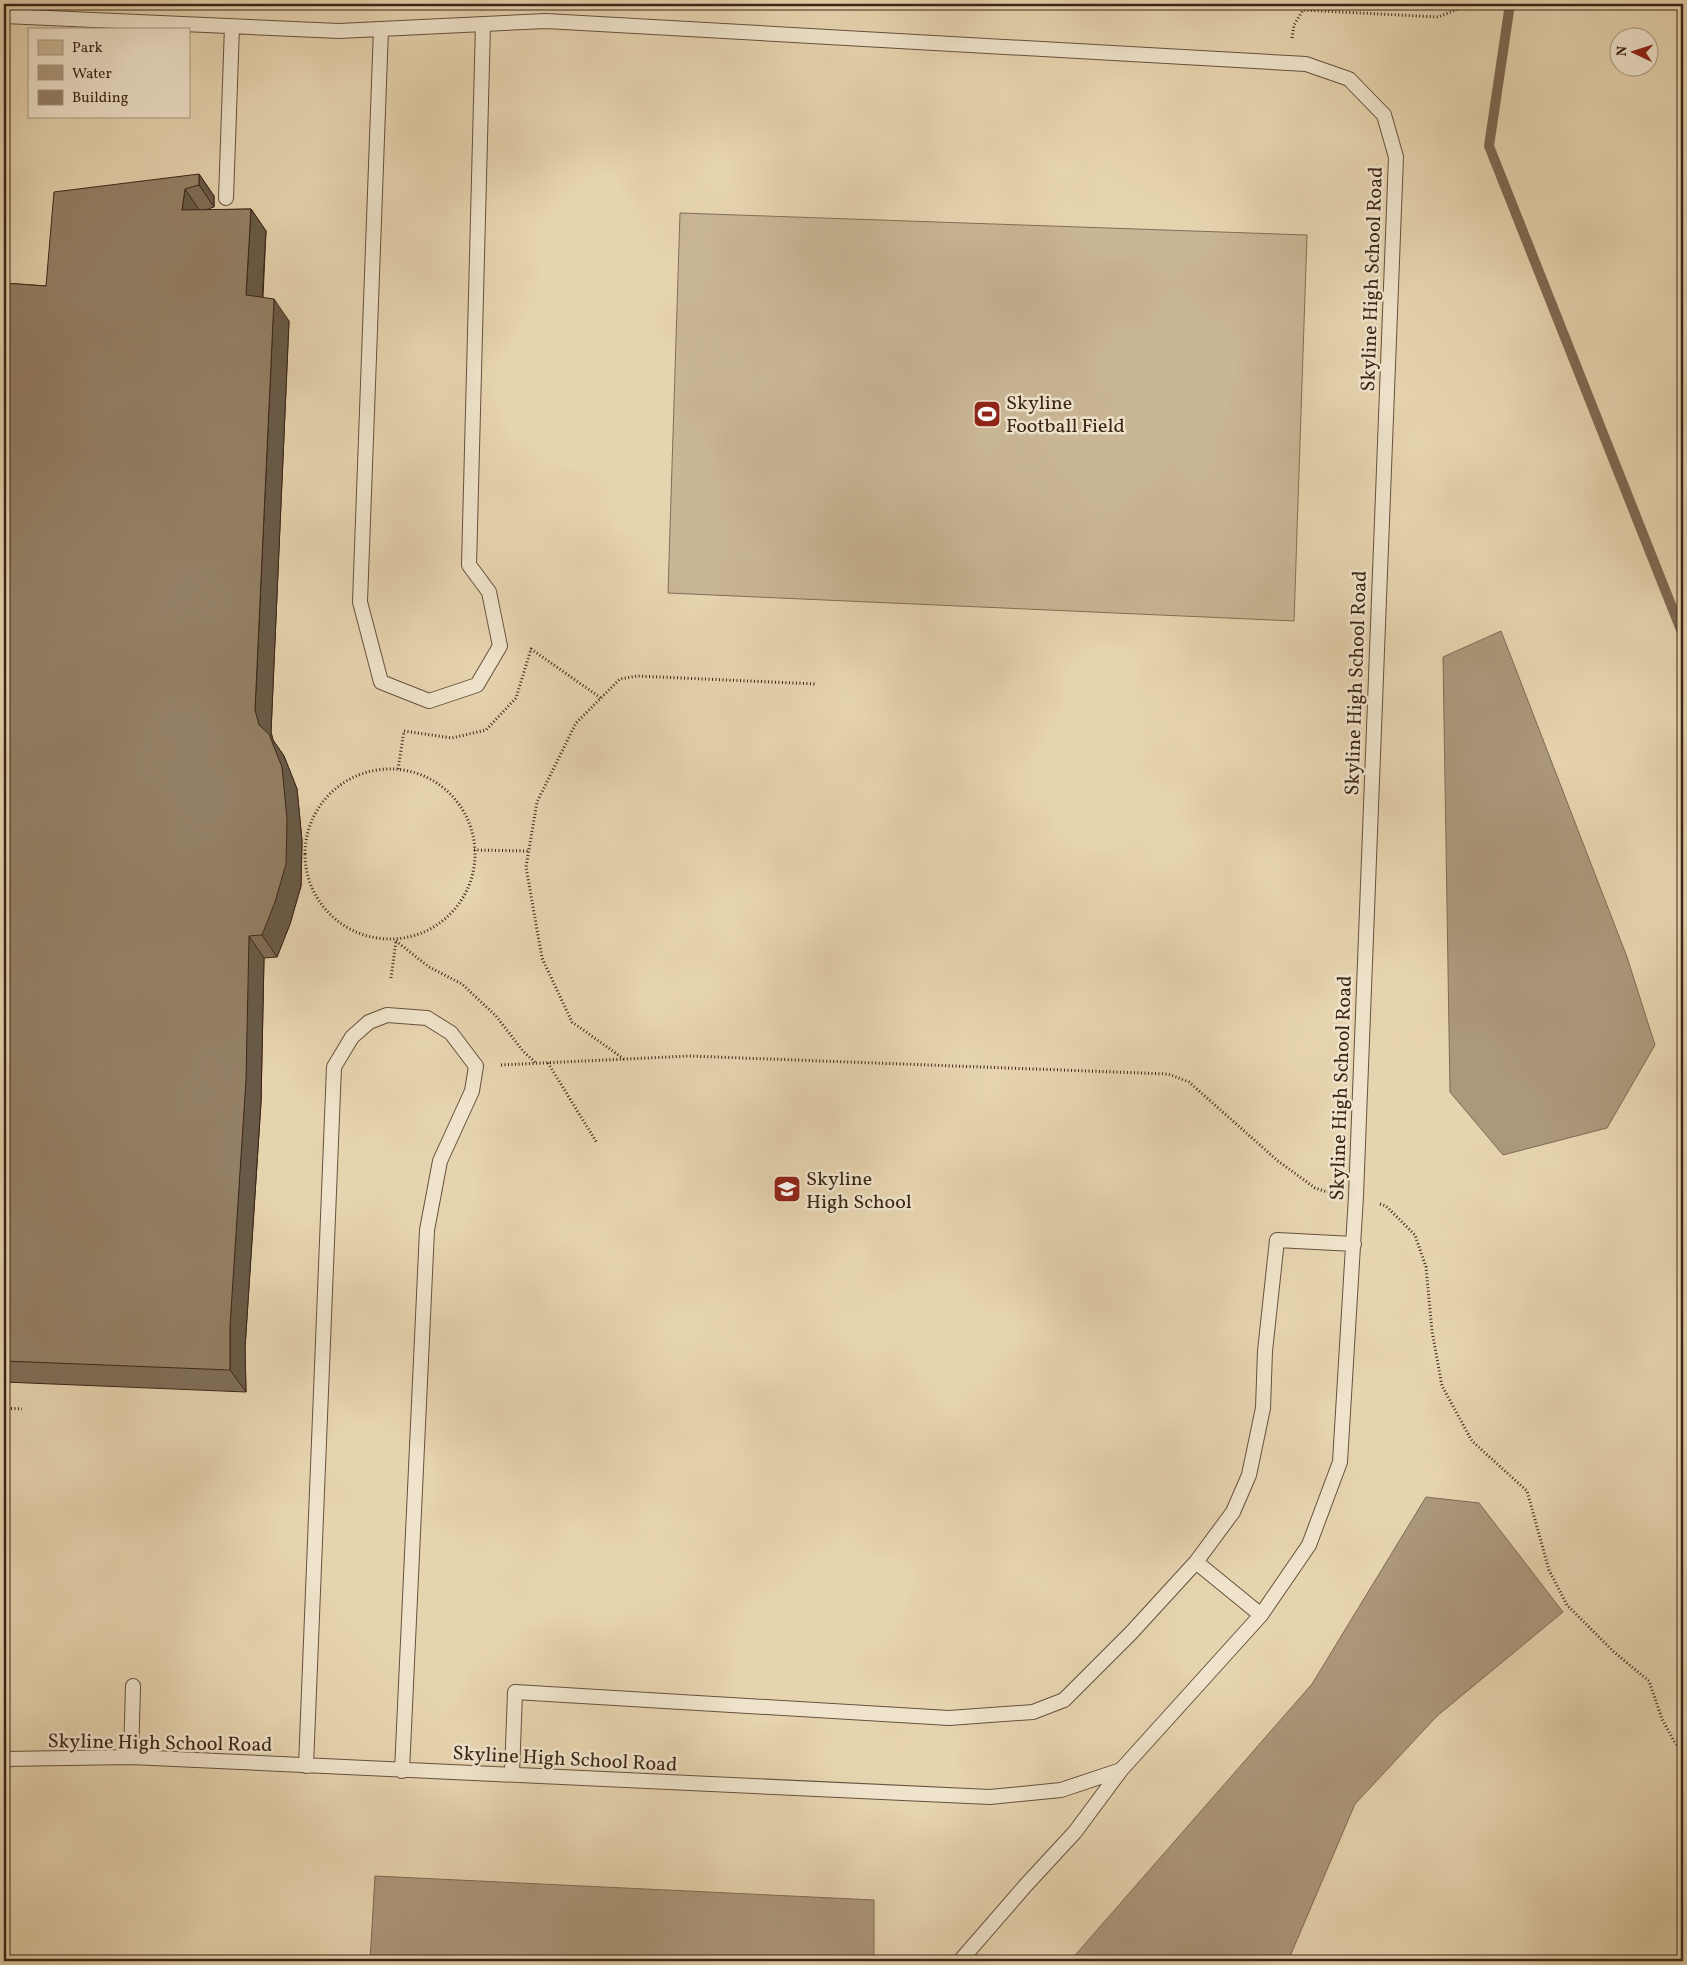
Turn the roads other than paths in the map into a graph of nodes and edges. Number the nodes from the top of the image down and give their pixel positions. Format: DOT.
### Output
graph roads {
  1 [pos="4,16"];
  2 [pos="483,24"];
  3 [pos="232,26"];
  4 [pos="380,29"];
  5 [pos="226,198"];
  6 [pos="1354,1244"];
  7 [pos="1196,1562"];
  8 [pos="1261,1615"];
  9 [pos="133,1686"];
  10 [pos="131,1757"];
  11 [pos="4,1759"];
  12 [pos="306,1766"];
  13 [pos="1121,1770"];
  14 [pos="402,1771"];
  15 [pos="512,1774"];
  16 [pos="960,1961"];
  1 -- 3 [label="lane, Skyline High School Road"];
  2 -- 4 [label="lane, Skyline High School Road"];
  2 -- 4 [label="lane"];
  2 -- 6 [label="lane, Skyline High School Road"];
  3 -- 4 [label="lane, Skyline High School Road"];
  3 -- 5 [label="lane"];
  6 -- 7 [label="lane"];
  6 -- 8 [label="lane, Skyline High School Road"];
  7 -- 8 [label="lane"];
  7 -- 15 [label="lane"];
  8 -- 13 [label="lane, Skyline High School Road"];
  9 -- 10 [label="lane"];
  10 -- 11 [label="lane, Skyline High School Road"];
  10 -- 12 [label="lane, Skyline High School Road"];
  12 -- 14 [label="lane, Skyline High School Road"];
  12 -- 14 [label="lane"];
  13 -- 15 [label="lane, Skyline High School Road"];
  13 -- 16 [label="lane, Skyline High School Road"];
  14 -- 15 [label="lane, Skyline High School Road"];
}
